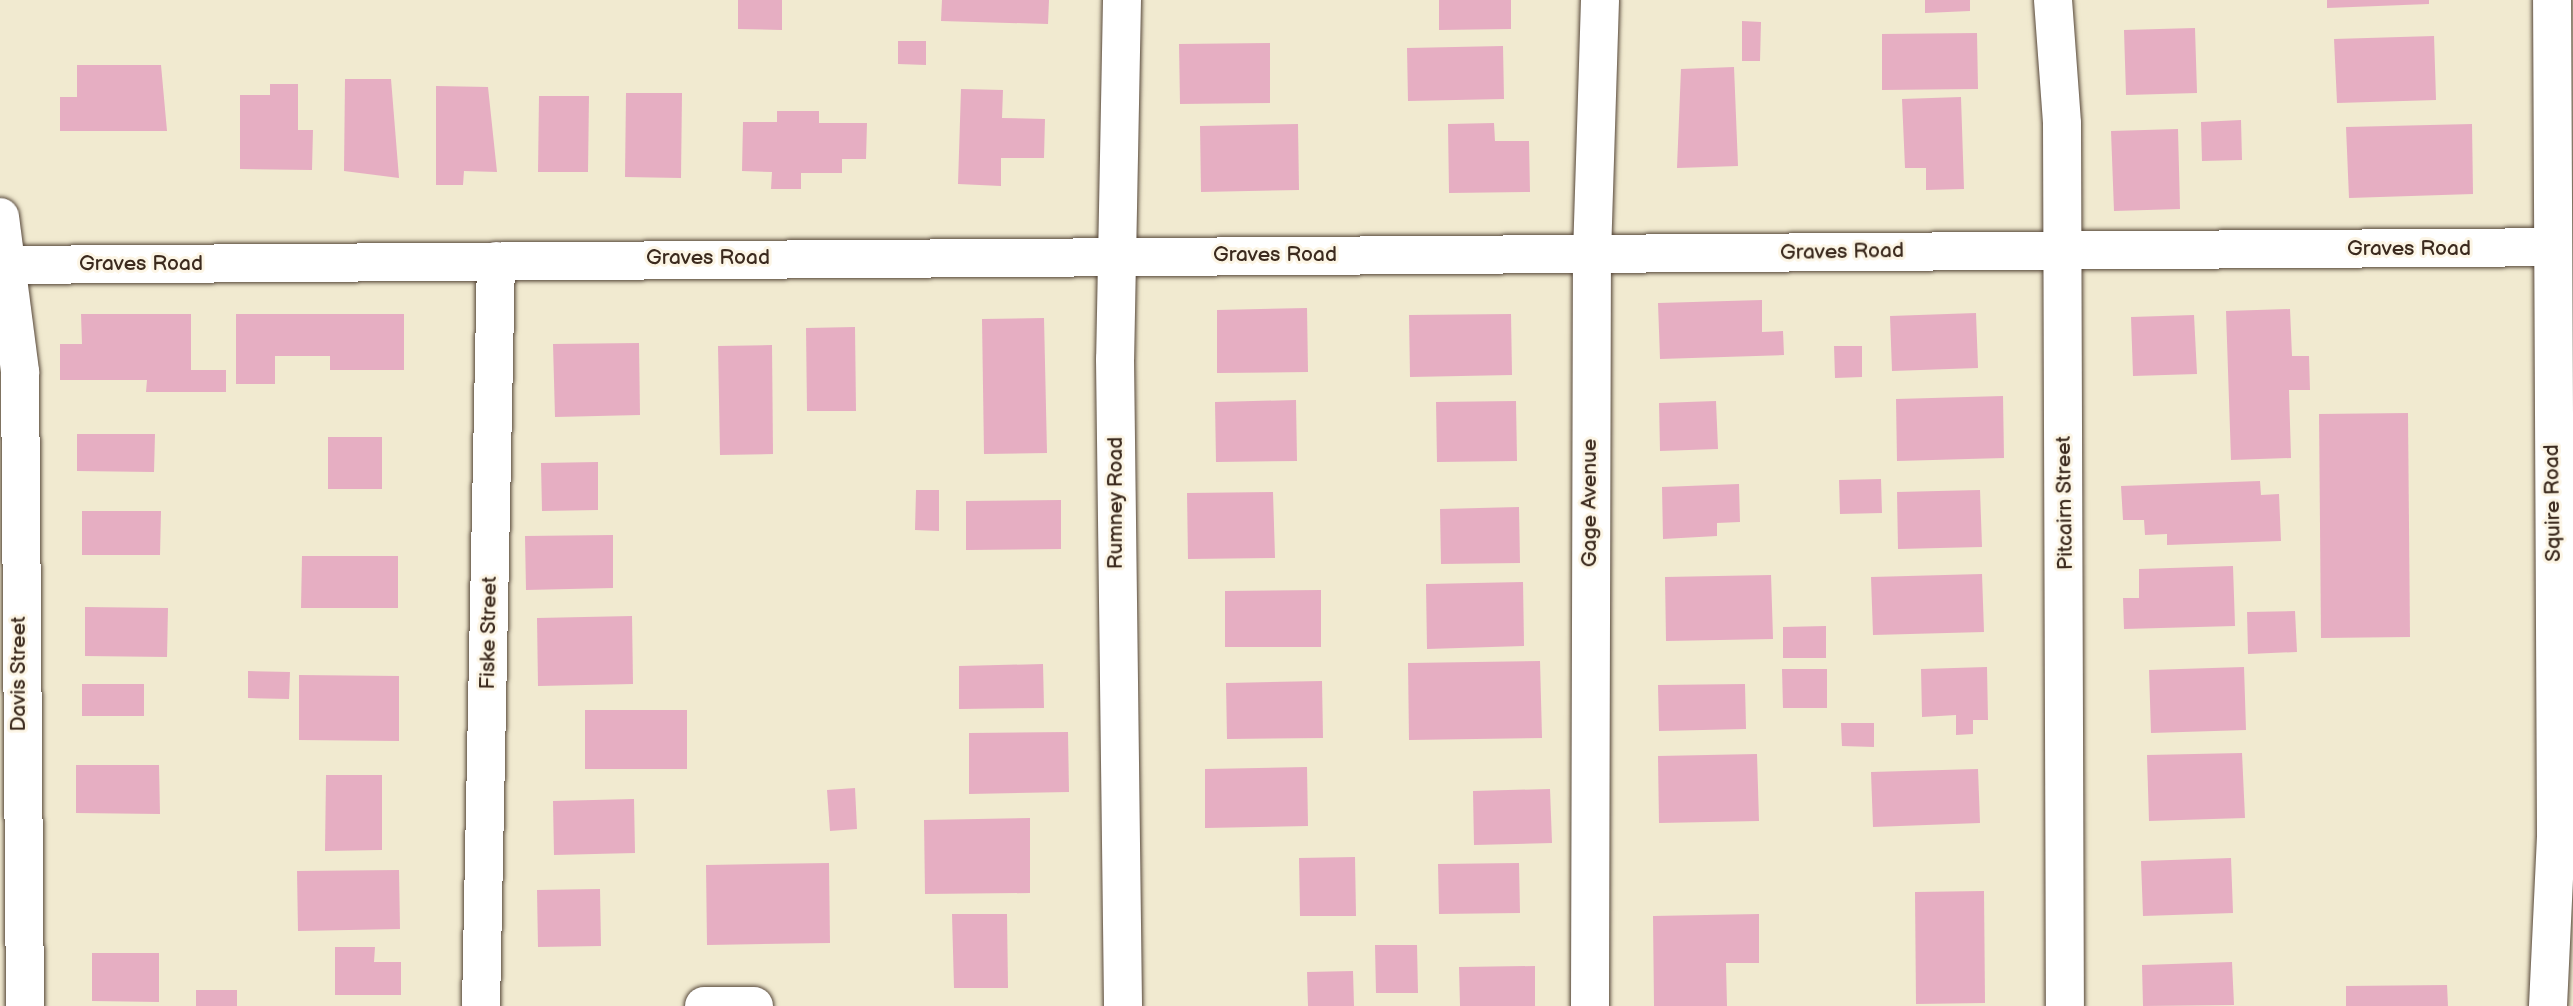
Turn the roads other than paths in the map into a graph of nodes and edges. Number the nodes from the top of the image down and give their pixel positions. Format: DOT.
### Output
graph roads {
  1 [pos="1122,0"];
  2 [pos="1600,0"];
  3 [pos="2053,0"];
  4 [pos="2552,0"];
  5 [pos="0,216"];
  6 [pos="2550,247"];
  7 [pos="2063,249"];
  8 [pos="1592,255"];
  9 [pos="1118,256"];
  10 [pos="496,261"];
  11 [pos="3,265"];
  12 [pos="25,1006"];
  13 [pos="481,1006"];
  14 [pos="704,1006"];
  15 [pos="754,1006"];
  16 [pos="1124,1006"];
  17 [pos="1590,1006"];
  18 [pos="2065,1006"];
  19 [pos="2548,1006"];
  1 -- 9 [label="main road, Rumney Road"];
  2 -- 8 [label="main road, Gage Avenue"];
  3 -- 7 [label="main road, Pitcairn Street"];
  4 -- 6 [label="main road, Squire Road"];
  5 -- 11 [label="main road, Davis Street"];
  6 -- 7 [label="main road, Graves Road"];
  6 -- 19 [label="main road, Squire Road"];
  7 -- 8 [label="main road, Graves Road"];
  7 -- 18 [label="main road, Pitcairn Street"];
  8 -- 9 [label="main road, Graves Road"];
  8 -- 17 [label="main road, Gage Avenue"];
  9 -- 10 [label="main road, Graves Road"];
  9 -- 16 [label="main road, Rumney Road"];
  10 -- 11 [label="main road, Graves Road"];
  10 -- 13 [label="main road, Fiske Street"];
  11 -- 12 [label="main road, Davis Street"];
  14 -- 15 [label="main road"];
}
